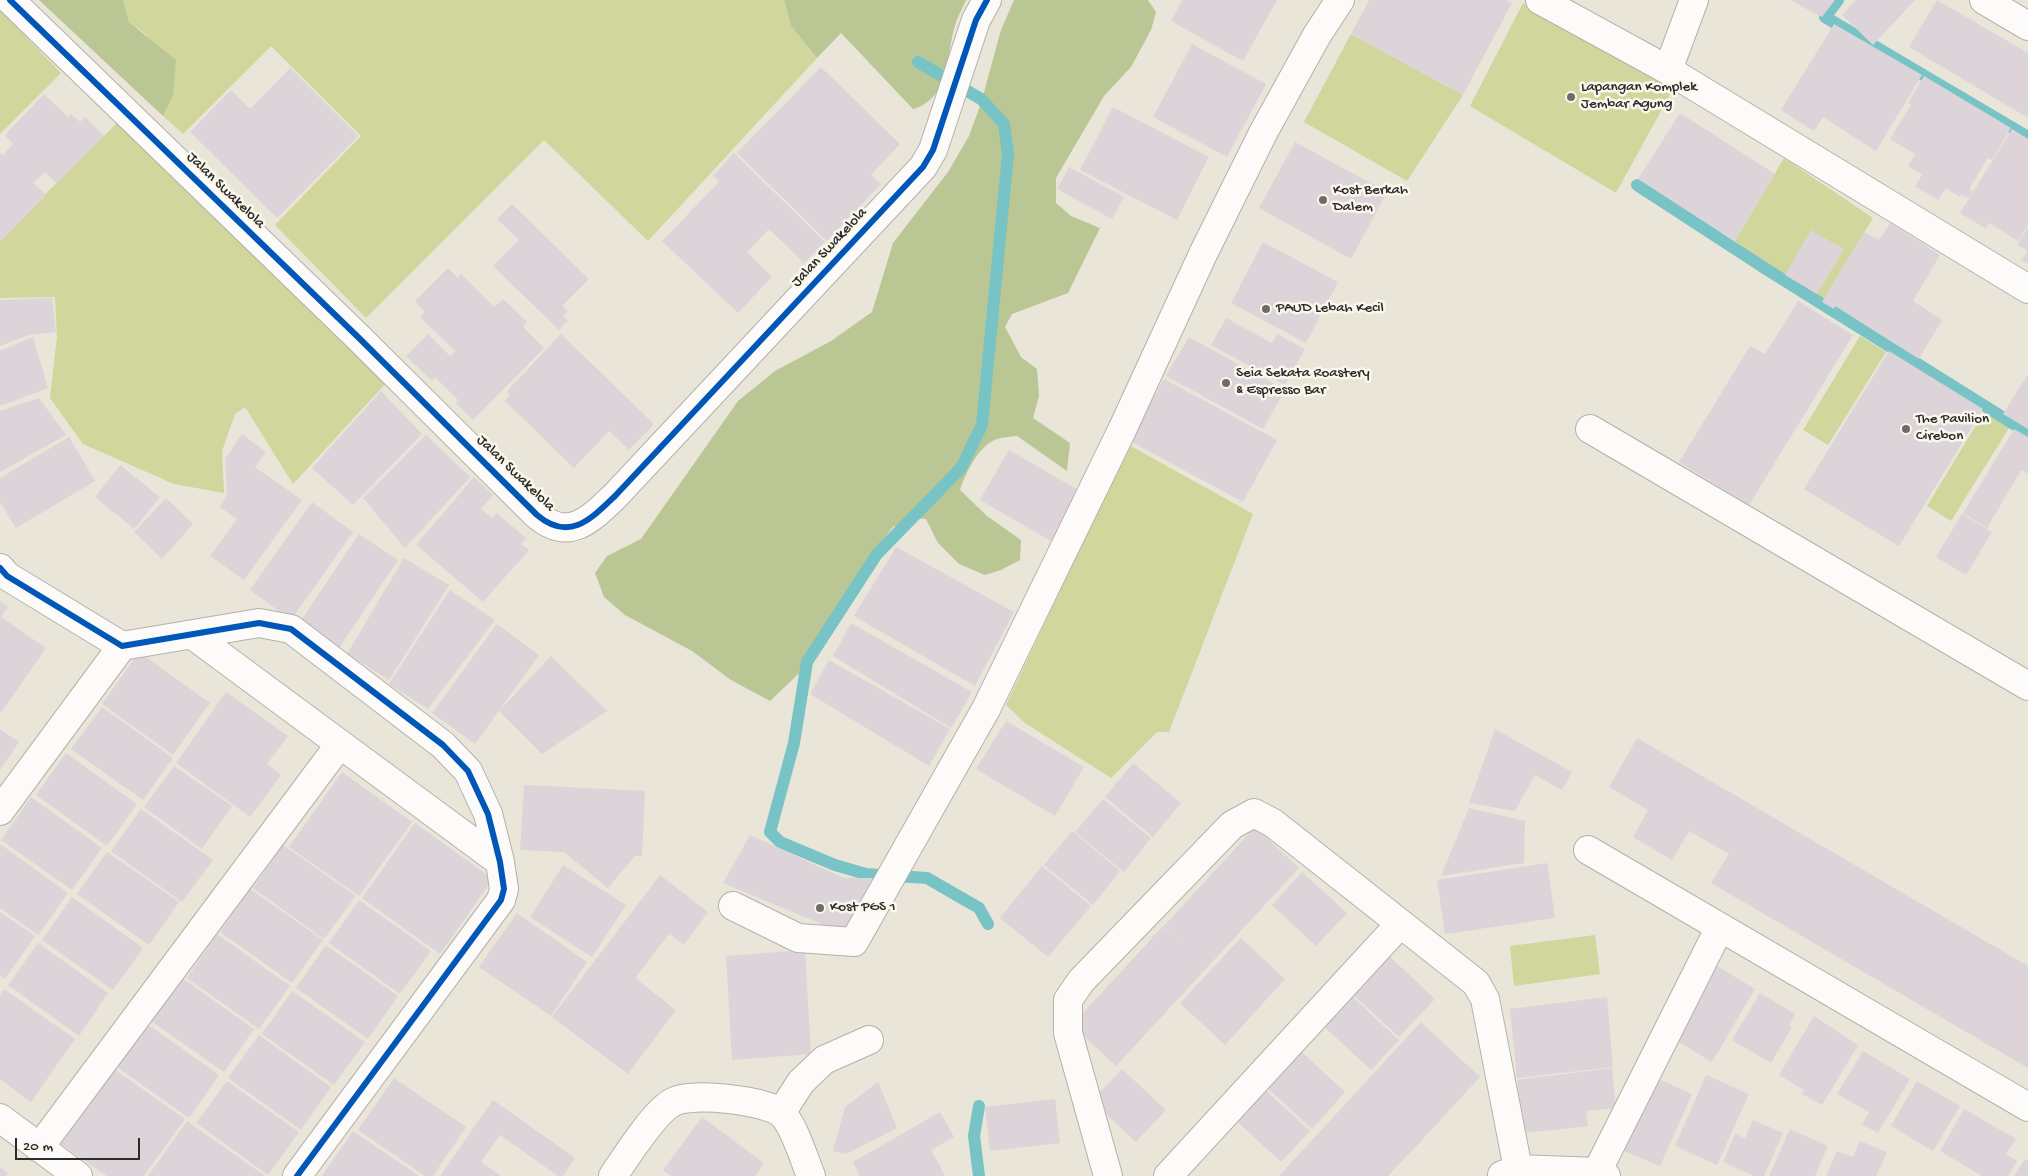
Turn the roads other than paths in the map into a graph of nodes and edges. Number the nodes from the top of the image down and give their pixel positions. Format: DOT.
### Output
graph roads {
  1 [pos="10,0"];
  2 [pos="987,0"];
  3 [pos="1340,0"];
  4 [pos="1540,0"];
  5 [pos="1694,0"];
  6 [pos="1984,0"];
  7 [pos="2028,26"];
  8 [pos="1668,70"];
  9 [pos="2028,289"];
  10 [pos="1590,429"];
  11 [pos="0,568"];
  12 [pos="194,636"];
  13 [pos="122,646"];
  14 [pos="2028,686"];
  15 [pos="340,744"];
  16 [pos="0,811"];
  17 [pos="1588,850"];
  18 [pos="500,862"];
  19 [pos="733,906"];
  20 [pos="1400,924"];
  21 [pos="1720,926"];
  22 [pos="869,1040"];
  23 [pos="2028,1106"];
  24 [pos="781,1113"];
  25 [pos="0,1118"];
  26 [pos="39,1148"];
  27 [pos="1509,1173"];
  28 [pos="1602,1174"];
  29 [pos="78,1176"];
  30 [pos="298,1176"];
  31 [pos="613,1176"];
  32 [pos="811,1176"];
  33 [pos="1108,1176"];
  34 [pos="1168,1176"];
  1 -- 2 [label="street, Jalan Swakelola"];
  3 -- 19 [label="street"];
  4 -- 8 [label="street"];
  5 -- 8 [label="street"];
  6 -- 7 [label="street"];
  8 -- 9 [label="street"];
  10 -- 14 [label="street"];
  11 -- 13 [label="street"];
  12 -- 13 [label="street"];
  12 -- 15 [label="street"];
  12 -- 18 [label="street"];
  13 -- 16 [label="street"];
  15 -- 18 [label="street"];
  15 -- 26 [label="street"];
  17 -- 21 [label="street"];
  18 -- 30 [label="street"];
  20 -- 27 [label="street"];
  20 -- 33 [label="street"];
  20 -- 34 [label="street"];
  21 -- 23 [label="street"];
  21 -- 28 [label="street"];
  22 -- 24 [label="street"];
  24 -- 31 [label="street"];
  24 -- 32 [label="street"];
  25 -- 26 [label="street"];
  26 -- 29 [label="street"];
  27 -- 28 [label="street"];
}
